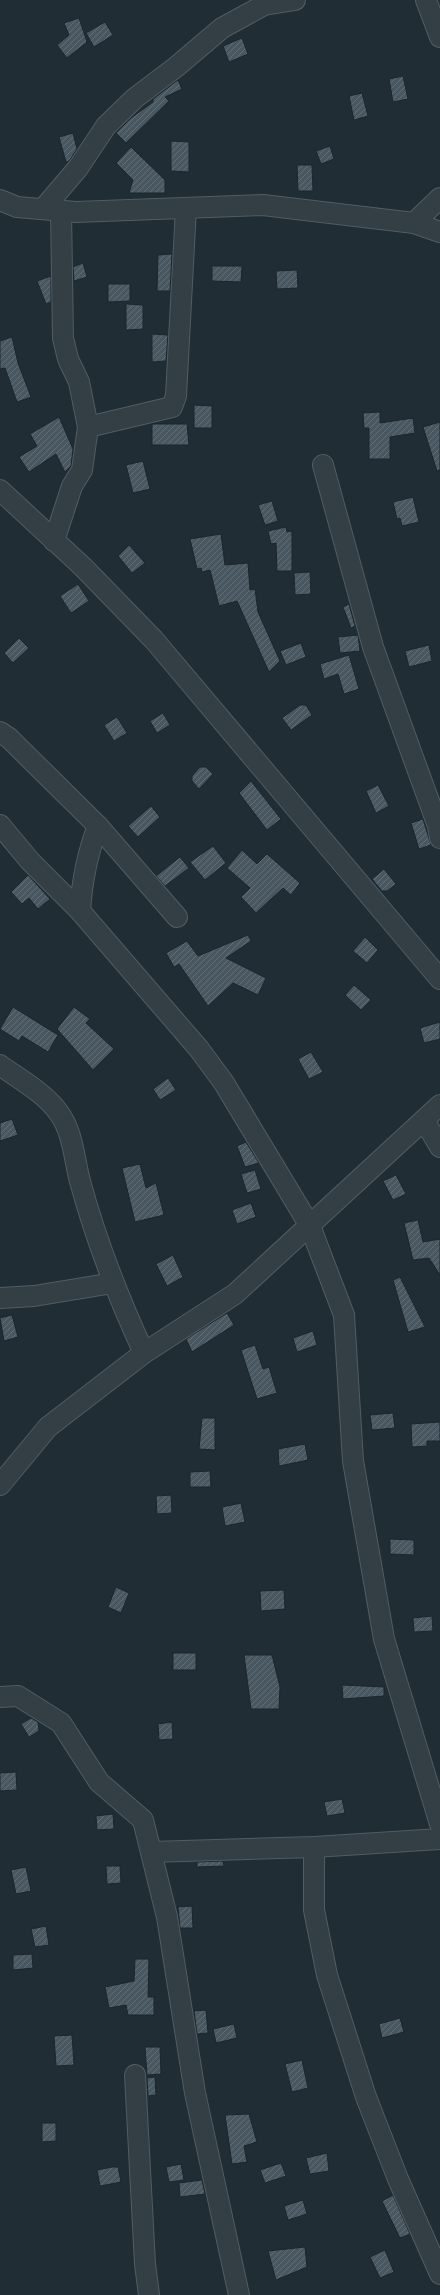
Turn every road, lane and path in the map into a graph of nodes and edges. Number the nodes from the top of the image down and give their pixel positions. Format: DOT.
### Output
graph roads {
  1 [pos="295,0"];
  2 [pos="426,0"];
  3 [pos="440,37"];
  4 [pos="440,198"];
  5 [pos="0,200"];
  6 [pos="186,208"];
  7 [pos="52,210"];
  8 [pos="414,223"];
  9 [pos="440,232"];
  10 [pos="88,427"];
  11 [pos="323,465"];
  12 [pos="0,490"];
  13 [pos="54,541"];
  14 [pos="3,739"];
  15 [pos="0,825"];
  16 [pos="98,826"];
  17 [pos="440,838"];
  18 [pos="80,911"];
  19 [pos="177,917"];
  20 [pos="440,979"];
  21 [pos="0,1065"];
  22 [pos="440,1105"];
  23 [pos="424,1120"];
  24 [pos="440,1147"];
  25 [pos="310,1226"];
  26 [pos="113,1283"];
  27 [pos="0,1298"];
  28 [pos="144,1353"];
  29 [pos="0,1485"];
  30 [pos="0,1697"];
  31 [pos="440,1824"];
  32 [pos="440,1839"];
  33 [pos="314,1847"];
  34 [pos="151,1852"];
  35 [pos="135,2075"];
  36 [pos="440,2274"];
  37 [pos="149,2295"];
  38 [pos="239,2295"];
  1 -- 7 [label="street"];
  2 -- 3 [label="street"];
  4 -- 8 [label="street"];
  5 -- 7 [label="street"];
  6 -- 7 [label="street"];
  6 -- 8 [label="street"];
  6 -- 10 [label="street"];
  7 -- 10 [label="street"];
  8 -- 9 [label="street"];
  10 -- 13 [label="street"];
  11 -- 17 [label="street"];
  12 -- 13 [label="street"];
  13 -- 20 [label="street"];
  14 -- 16 [label="street"];
  15 -- 18 [label="street"];
  16 -- 18 [label="street"];
  16 -- 19 [label="street"];
  18 -- 25 [label="street"];
  21 -- 26 [label="street"];
  22 -- 23 [label="street"];
  23 -- 24 [label="street"];
  23 -- 25 [label="street"];
  25 -- 28 [label="street"];
  25 -- 31 [label="street"];
  26 -- 27 [label="street"];
  26 -- 28 [label="street"];
  28 -- 29 [label="street"];
  30 -- 34 [label="street"];
  32 -- 33 [label="street"];
  33 -- 34 [label="street"];
  33 -- 36 [label="street"];
  34 -- 38 [label="street"];
  35 -- 37 [label="street"];
}
